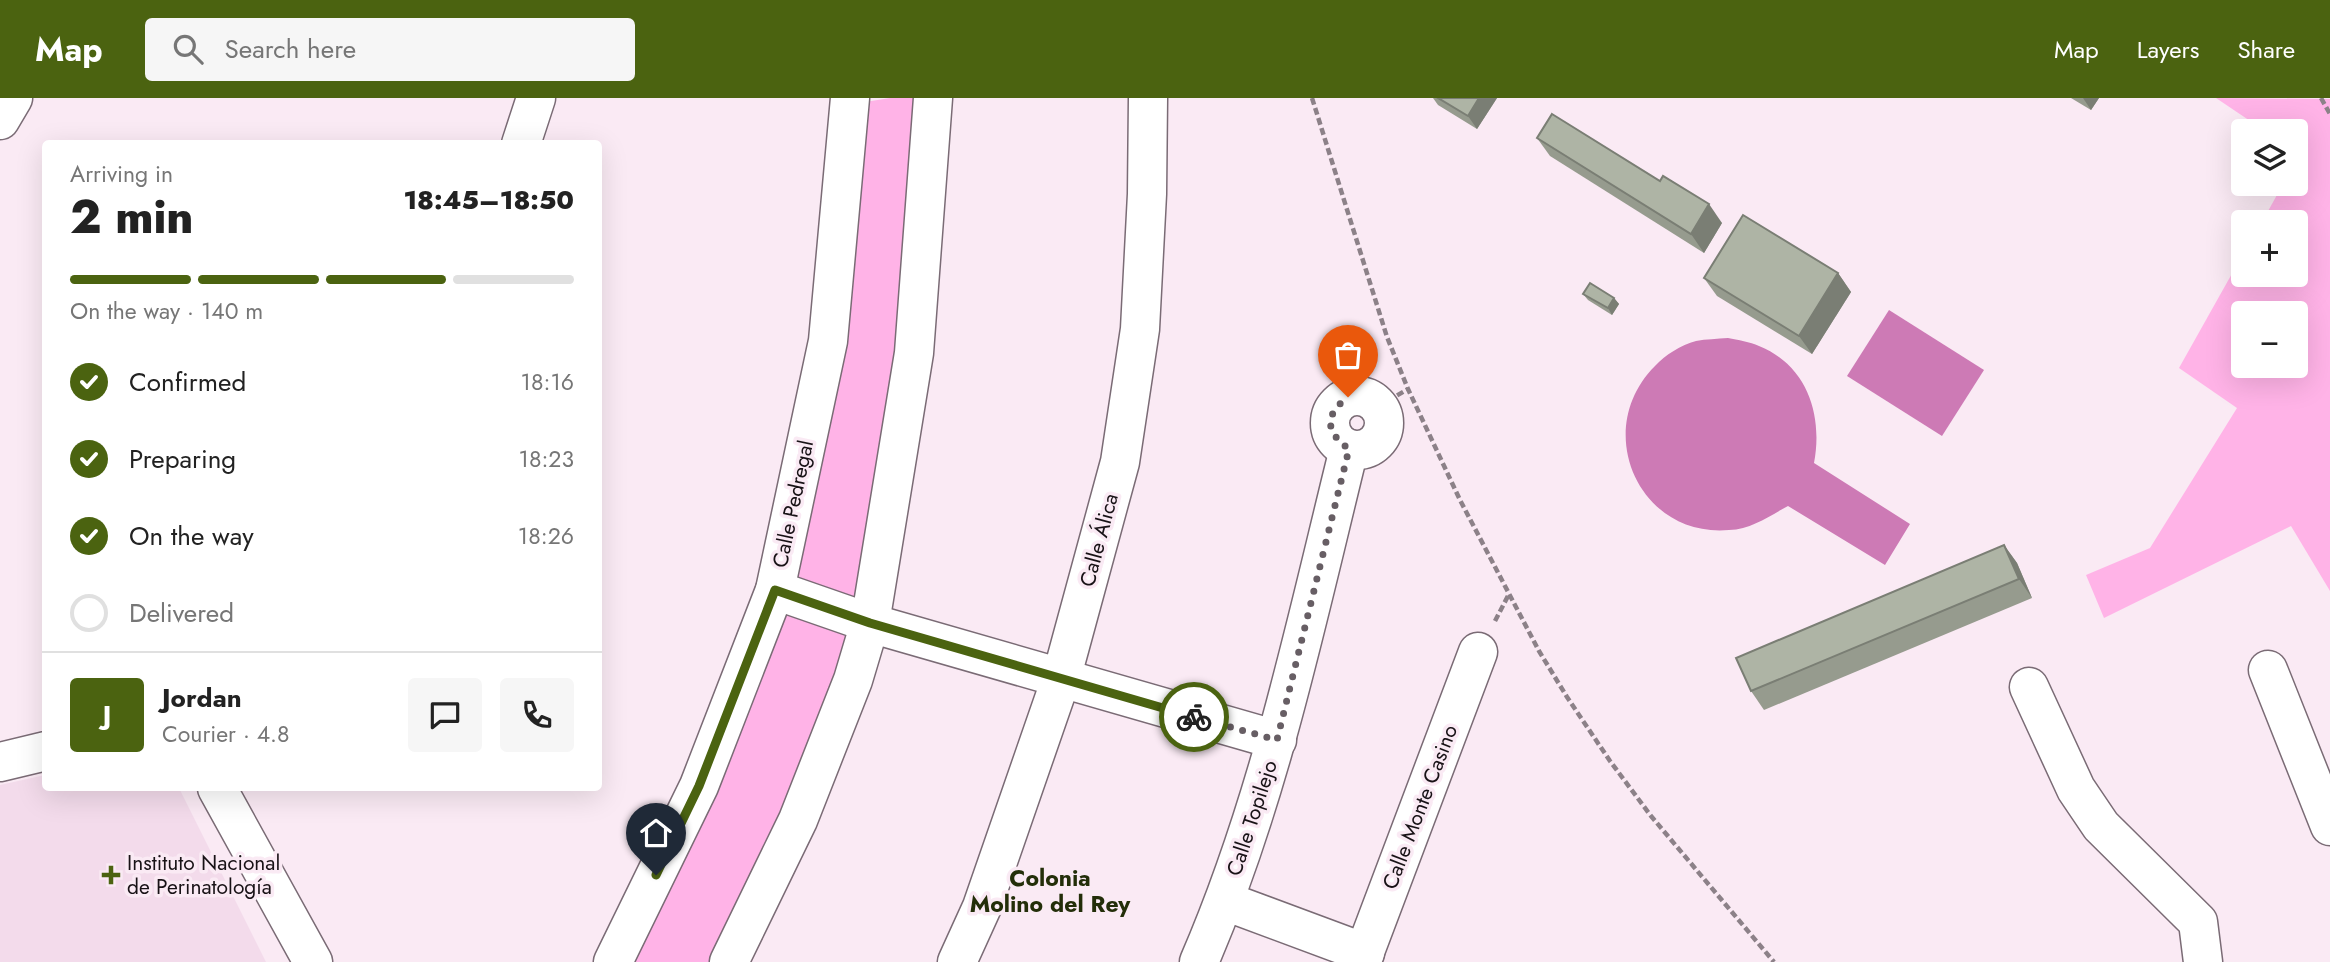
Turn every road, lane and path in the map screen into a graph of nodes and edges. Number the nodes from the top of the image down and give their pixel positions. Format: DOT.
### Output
graph roads {
  1 [pos="13,98"];
  2 [pos="536,98"];
  3 [pos="933,98"];
  4 [pos="1148,98"];
  5 [pos="1312,98"];
  6 [pos="2320,98"];
  7 [pos="855,99"];
  8 [pos="2330,114"];
  9 [pos="0,120"];
  10 [pos="522,140"];
  11 [pos="1393,398"];
  12 [pos="775,590"];
  13 [pos="870,623"];
  14 [pos="1478,652"];
  15 [pos="2268,670"];
  16 [pos="1061,679"];
  17 [pos="2029,687"];
  18 [pos="1277,740"];
  19 [pos="42,752"];
  20 [pos="0,762"];
  21 [pos="219,791"];
  22 [pos="2330,826"];
  23 [pos="1225,901"];
  24 [pos="1363,958"];
  25 [pos="313,962"];
  26 [pos="613,962"];
  27 [pos="729,962"];
  28 [pos="957,962"];
  29 [pos="1199,962"];
  30 [pos="1774,962"];
  31 [pos="2203,962"];
  1 -- 9 [label="street"];
  2 -- 10 [label="street"];
  3 -- 13 [label="street"];
  4 -- 16 [label="street, Calle Álica"];
  5 -- 11 [label="path"];
  6 -- 8 [label="path"];
  7 -- 12 [label="street, Calle Pedregal"];
  11 -- 18 [label="street, Calle Topilejo"];
  11 -- 30 [label="path"];
  12 -- 13 [label="street"];
  12 -- 26 [label="street, Calle Pedregal"];
  13 -- 16 [label="street"];
  13 -- 27 [label="street"];
  14 -- 24 [label="street, Calle Monte Casino"];
  15 -- 22 [label="street"];
  16 -- 18 [label="street"];
  16 -- 28 [label="street, Calle Álica"];
  17 -- 31 [label="street"];
  18 -- 23 [label="street, Calle Topilejo"];
  19 -- 20 [label="street"];
  21 -- 25 [label="street"];
  23 -- 24 [label="street, Calle Topilejo"];
  23 -- 29 [label="street, Calle Topilejo"];
}
